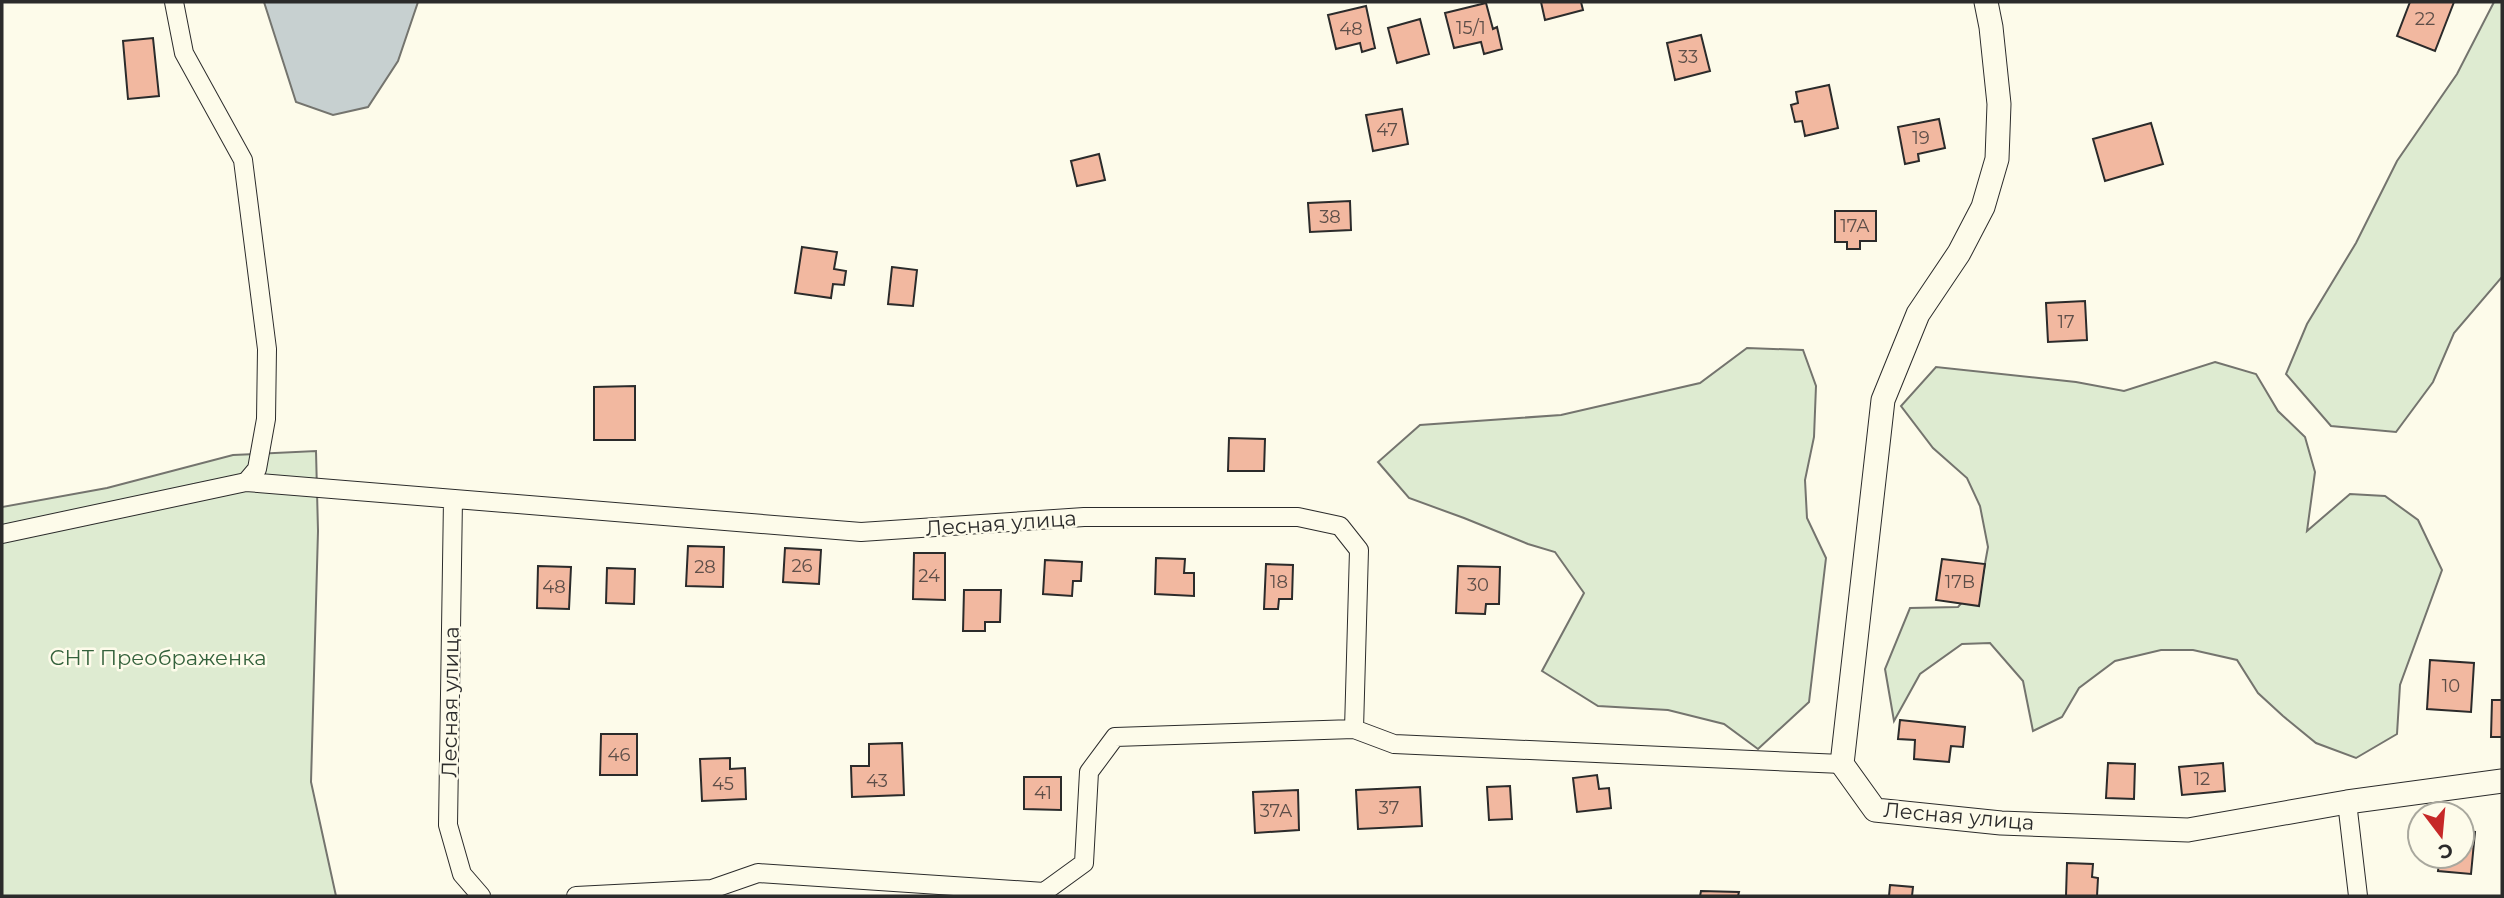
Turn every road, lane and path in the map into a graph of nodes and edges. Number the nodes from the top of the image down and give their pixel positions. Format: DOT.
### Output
graph roads {
  1 [pos="173,2"];
  2 [pos="1986,2"];
  3 [pos="246,482"];
  4 [pos="453,499"];
  5 [pos="2,534"];
  6 [pos="1354,729"];
  7 [pos="1842,764"];
  8 [pos="2502,780"];
  9 [pos="2347,802"];
  10 [pos="667,894"];
  11 [pos="1044,894"];
  12 [pos="481,896"];
  13 [pos="576,896"];
  14 [pos="2358,896"];
  1 -- 3 [label="street"];
  2 -- 7 [label="street"];
  3 -- 4 [label="street, Лесная улица"];
  3 -- 5 [label="street, Лесная улица"];
  4 -- 6 [label="street, Лесная улица"];
  4 -- 12 [label="street, Лесная улица"];
  6 -- 7 [label="street"];
  6 -- 11 [label="street"];
  7 -- 9 [label="street, Лесная улица"];
  8 -- 9 [label="street, Лесная улица"];
  9 -- 14 [label="street"];
  10 -- 11 [label="street"];
  10 -- 13 [label="street"];
}
